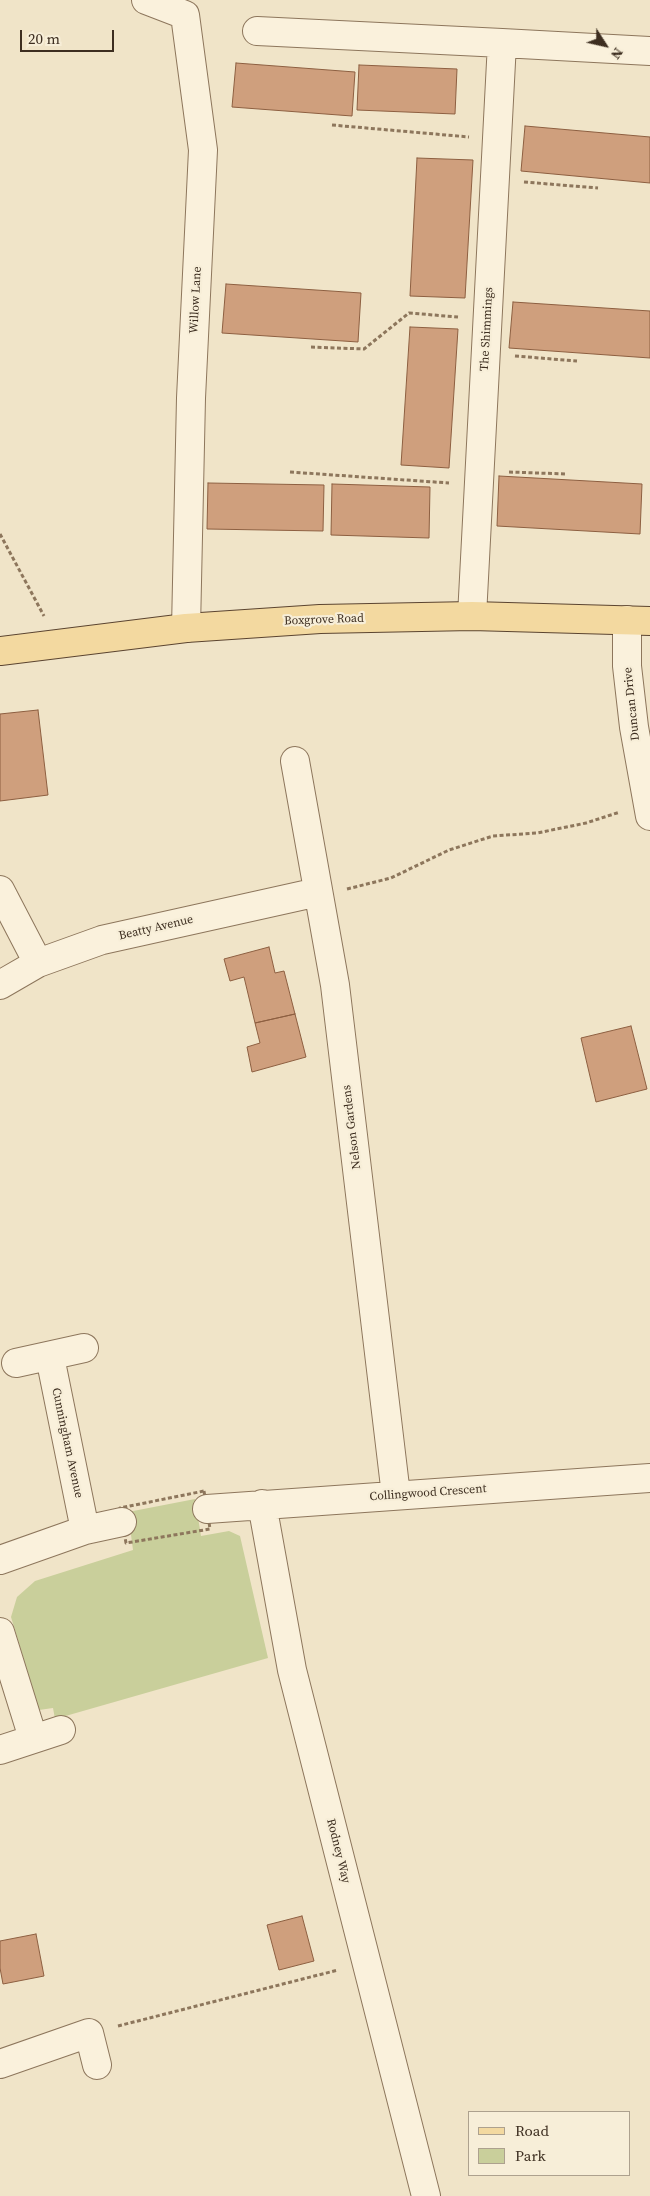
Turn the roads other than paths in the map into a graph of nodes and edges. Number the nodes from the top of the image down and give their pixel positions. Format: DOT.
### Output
graph roads {
  1 [pos="146,0"];
  2 [pos="257,30"];
  3 [pos="502,43"];
  4 [pos="650,52"];
  5 [pos="472,616"];
  6 [pos="639,621"];
  7 [pos="186,628"];
  8 [pos="0,651"];
  9 [pos="296,762"];
  10 [pos="649,811"];
  11 [pos="0,890"];
  12 [pos="318,892"];
  13 [pos="38,963"];
  14 [pos="0,985"];
  15 [pos="84,1348"];
  16 [pos="50,1357"];
  17 [pos="16,1364"];
  18 [pos="650,1478"];
  19 [pos="396,1495"];
  20 [pos="262,1504"];
  21 [pos="207,1509"];
  22 [pos="122,1522"];
  23 [pos="85,1530"];
  24 [pos="0,1560"];
  25 [pos="0,1632"];
  26 [pos="61,1730"];
  27 [pos="33,1738"];
  28 [pos="0,1750"];
  29 [pos="0,2064"];
  30 [pos="97,2065"];
  31 [pos="426,2196"];
  1 -- 7 [label="street, Willow Lane"];
  2 -- 3 [label="street"];
  3 -- 4 [label="street"];
  3 -- 5 [label="street, The Shimmings"];
  5 -- 6 [label="main road, Boxgrove Road"];
  5 -- 7 [label="main road, Boxgrove Road"];
  6 -- 10 [label="street, Duncan Drive"];
  7 -- 8 [label="main road, Boxgrove Road"];
  9 -- 12 [label="street, Nelson Gardens"];
  11 -- 13 [label="street"];
  12 -- 13 [label="street, Beatty Avenue"];
  12 -- 19 [label="street, Nelson Gardens"];
  13 -- 14 [label="street, Beatty Avenue"];
  15 -- 16 [label="street"];
  16 -- 17 [label="street"];
  16 -- 23 [label="street, Cunningham Avenue"];
  18 -- 19 [label="street, Collingwood Crescent"];
  19 -- 20 [label="street, Collingwood Crescent"];
  20 -- 21 [label="street, Collingwood Crescent"];
  20 -- 31 [label="street, Rodney Way"];
  22 -- 23 [label="street"];
  23 -- 24 [label="street"];
  25 -- 27 [label="street"];
  26 -- 27 [label="street"];
  27 -- 28 [label="street"];
  29 -- 30 [label="street"];
}
